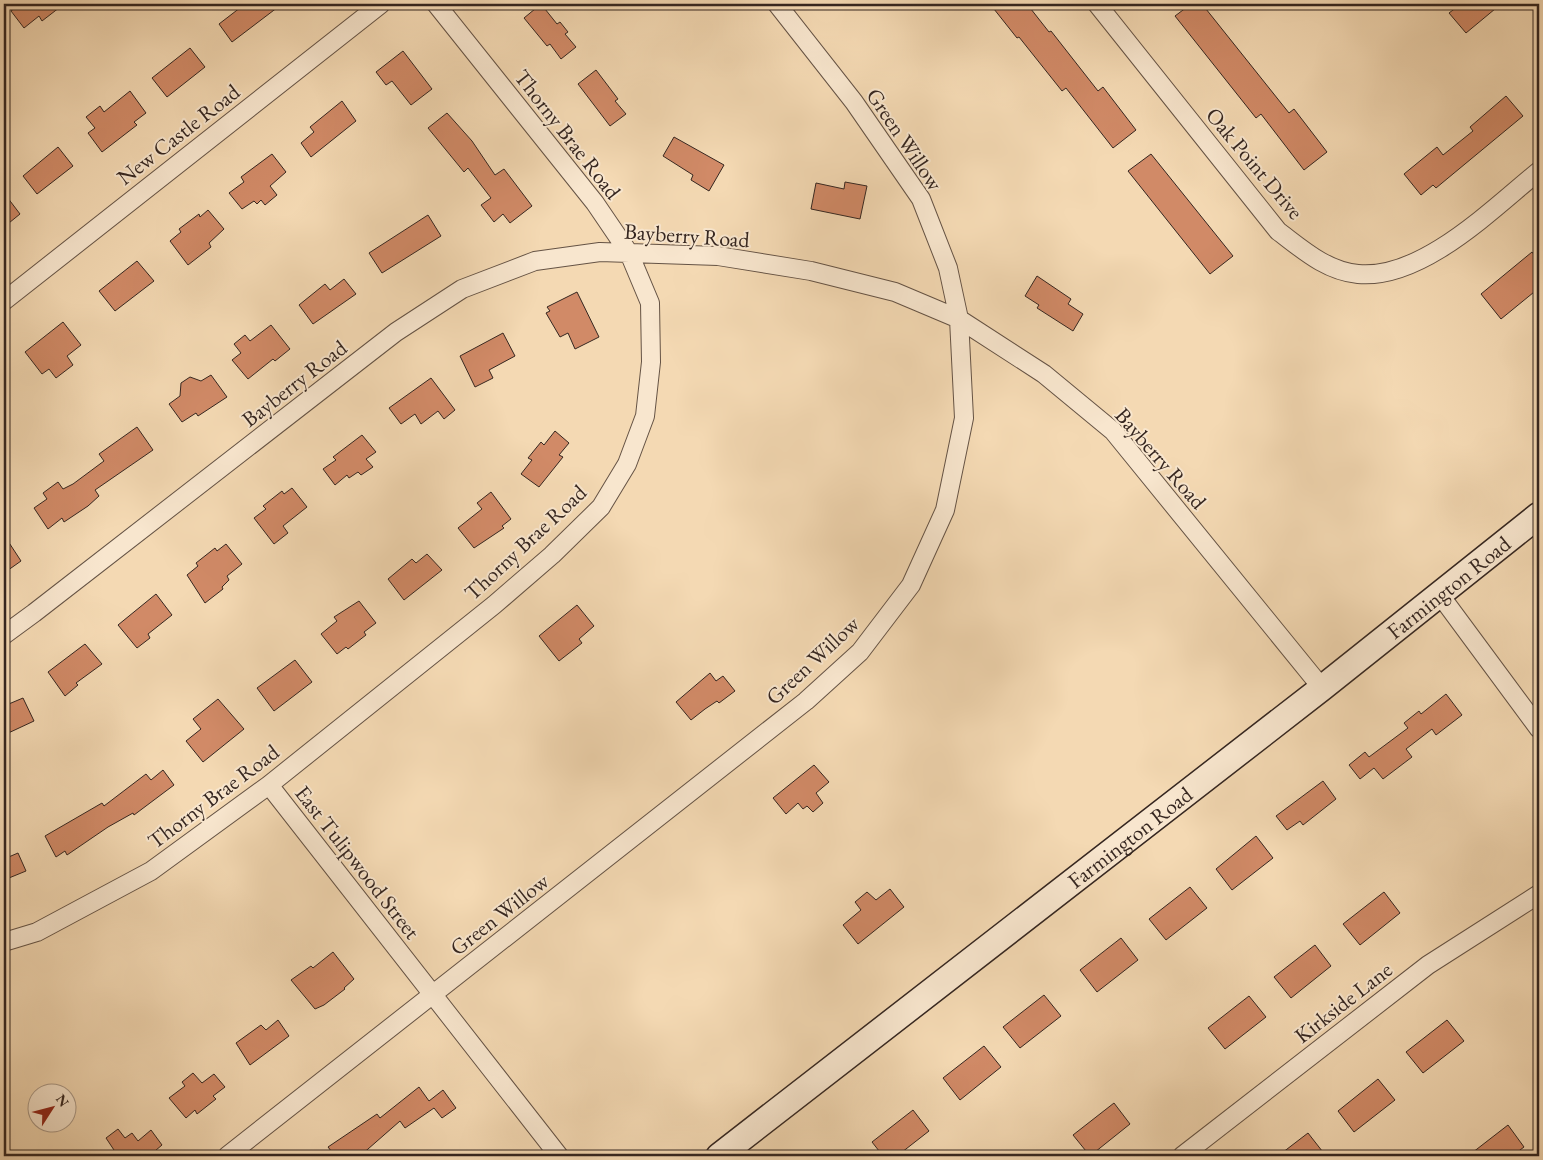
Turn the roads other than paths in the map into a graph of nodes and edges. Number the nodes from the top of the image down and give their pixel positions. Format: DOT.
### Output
graph roads {
  1 [pos="381,4"];
  2 [pos="436,4"];
  3 [pos="777,4"];
  4 [pos="1097,4"];
  5 [pos="1539,171"];
  6 [pos="629,253"];
  7 [pos="4,301"];
  8 [pos="960,319"];
  9 [pos="1539,515"];
  10 [pos="1440,595"];
  11 [pos="4,635"];
  12 [pos="1322,688"];
  13 [pos="1539,729"];
  14 [pos="268,785"];
  15 [pos="1539,894"];
  16 [pos="4,942"];
  17 [pos="433,995"];
  18 [pos="227,1156"];
  19 [pos="559,1156"];
  20 [pos="719,1156"];
  21 [pos="1182,1156"];
  1 -- 7 [label="street, New Castle Road"];
  2 -- 6 [label="street, Thorny Brae Road"];
  3 -- 8 [label="street, Green Willow"];
  4 -- 5 [label="street, Oak Point Drive"];
  6 -- 8 [label="street, Bayberry Road"];
  6 -- 11 [label="street, Bayberry Road"];
  6 -- 14 [label="street, Thorny Brae Road"];
  8 -- 12 [label="street, Bayberry Road"];
  8 -- 17 [label="street, Green Willow"];
  9 -- 10 [label="street, Farmington Road"];
  10 -- 12 [label="street, Farmington Road"];
  10 -- 13 [label="street"];
  12 -- 20 [label="street, Farmington Road"];
  14 -- 16 [label="street, Thorny Brae Road"];
  14 -- 17 [label="street, East Tulipwood Street"];
  15 -- 21 [label="street, Kirkside Lane"];
  17 -- 18 [label="street, Green Willow"];
  17 -- 19 [label="street, East Tulipwood Street"];
}
